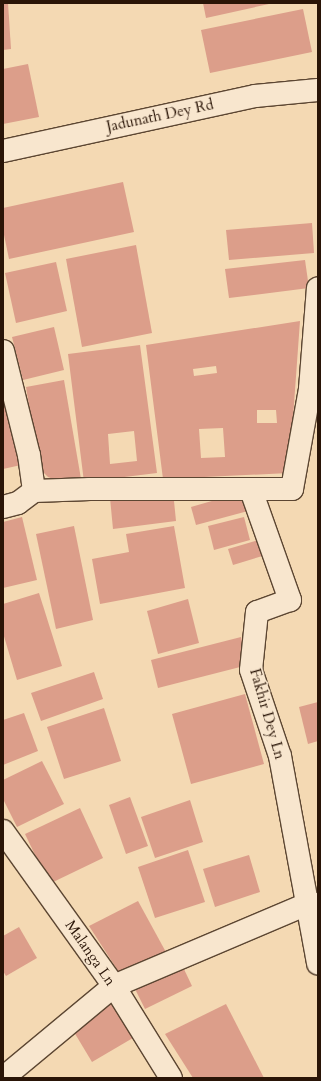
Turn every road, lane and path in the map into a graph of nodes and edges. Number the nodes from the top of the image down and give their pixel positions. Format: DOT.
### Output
graph roads {
  1 [pos="317,96"];
  2 [pos="3,150"];
  3 [pos="318,288"];
  4 [pos="3,351"];
  5 [pos="314,389"];
  6 [pos="250,490"];
  7 [pos="34,492"];
  8 [pos="3,507"];
  9 [pos="3,832"];
  10 [pos="312,905"];
  11 [pos="318,964"];
  12 [pos="114,986"];
  13 [pos="3,1078"];
  14 [pos="171,1078"];
  1 -- 2 [label="street, Jadunath Dey Rd"];
  3 -- 5 [label="street"];
  4 -- 7 [label="street"];
  5 -- 6 [label="street"];
  6 -- 7 [label="street"];
  6 -- 10 [label="street, Fakhir Dey Ln"];
  7 -- 8 [label="street"];
  9 -- 12 [label="street, Malanga Ln"];
  10 -- 11 [label="street, Fakhir Dey Ln"];
  10 -- 12 [label="street"];
  12 -- 13 [label="street"];
  12 -- 14 [label="street, Malanga Ln"];
}
